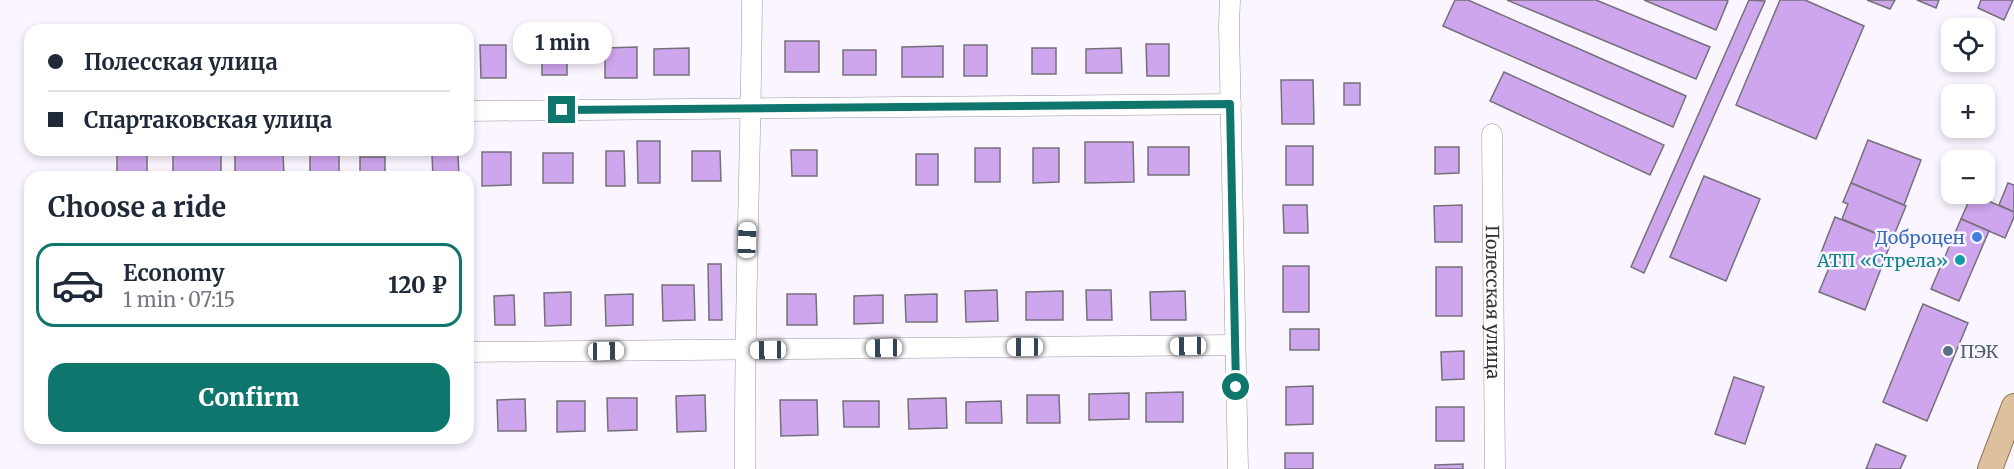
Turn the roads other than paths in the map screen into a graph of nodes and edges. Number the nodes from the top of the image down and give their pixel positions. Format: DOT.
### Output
graph roads {
  1 [pos="752,0"];
  2 [pos="1230,0"];
  3 [pos="1230,104"];
  4 [pos="751,108"];
  5 [pos="474,111"];
  6 [pos="1492,134"];
  7 [pos="1235,345"];
  8 [pos="744,350"];
  9 [pos="474,352"];
  10 [pos="2014,406"];
  11 [pos="745,469"];
  12 [pos="1238,469"];
  13 [pos="1495,469"];
  14 [pos="1990,469"];
  1 -- 4 [label="street"];
  2 -- 3 [label="street"];
  3 -- 4 [label="street"];
  3 -- 7 [label="street"];
  4 -- 5 [label="street"];
  4 -- 8 [label="street"];
  6 -- 13 [label="street, Полесская улица"];
  7 -- 8 [label="street"];
  7 -- 12 [label="street"];
  8 -- 9 [label="street"];
  8 -- 11 [label="street"];
  10 -- 14 [label="main road"];
}
